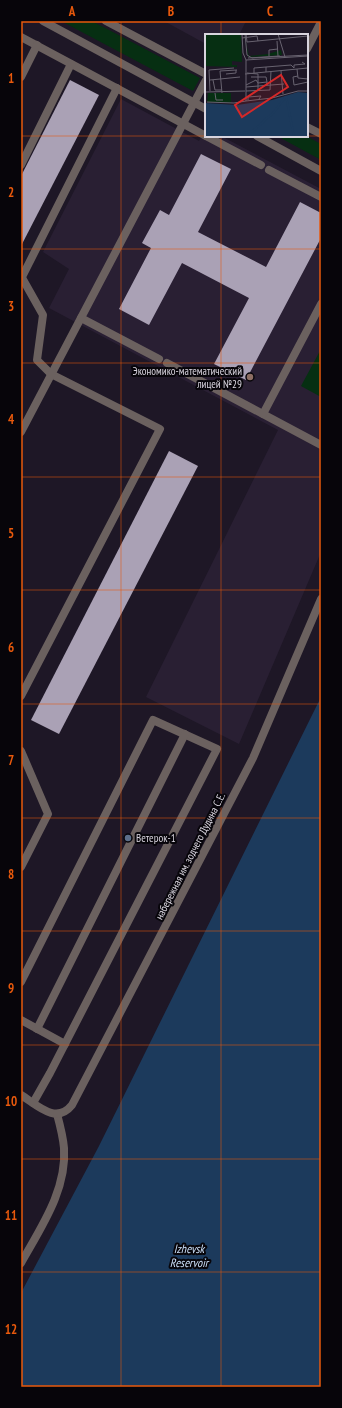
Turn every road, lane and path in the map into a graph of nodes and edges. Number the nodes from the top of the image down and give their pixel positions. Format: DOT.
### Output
graph roads {
  1 [pos="43,21"];
  2 [pos="106,21"];
  3 [pos="321,22"];
  4 [pos="21,37"];
  5 [pos="37,45"];
  6 [pos="308,47"];
  7 [pos="71,64"];
  8 [pos="205,73"];
  9 [pos="21,77"];
  10 [pos="205,82"];
  11 [pos="117,88"];
  12 [pos="194,102"];
  13 [pos="205,108"];
  14 [pos="183,124"];
  15 [pos="308,128"];
  16 [pos="321,134"];
  17 [pos="205,135"];
  18 [pos="208,137"];
  19 [pos="259,137"];
  20 [pos="21,165"];
  21 [pos="261,165"];
  22 [pos="269,170"];
  23 [pos="321,171"];
  24 [pos="321,197"];
  25 [pos="22,276"];
  26 [pos="321,304"];
  27 [pos="79,321"];
  28 [pos="158,359"];
  29 [pos="167,364"];
  30 [pos="51,374"];
  31 [pos="263,414"];
  32 [pos="22,429"];
  33 [pos="321,445"];
  34 [pos="321,599"];
  35 [pos="21,696"];
  36 [pos="185,734"];
  37 [pos="21,751"];
  38 [pos="21,867"];
  39 [pos="21,982"];
  40 [pos="21,1020"];
  41 [pos="38,1029"];
  42 [pos="65,1044"];
  43 [pos="21,1095"];
  44 [pos="33,1103"];
  45 [pos="60,1114"];
  46 [pos="21,1262"];
  1 -- 12 [label="street"];
  2 -- 8 [label="street"];
  3 -- 6 [label="street"];
  4 -- 5 [label="street"];
  5 -- 7 [label="street"];
  5 -- 9 [label="street"];
  7 -- 11 [label="street"];
  7 -- 20 [label="street"];
  10 -- 12 [label="street"];
  11 -- 14 [label="street"];
  11 -- 25 [label="street"];
  12 -- 13 [label="street"];
  12 -- 14 [label="street"];
  14 -- 17 [label="street"];
  14 -- 27 [label="street"];
  15 -- 16 [label="street"];
  18 -- 21 [label="street"];
  19 -- 23 [label="street"];
  22 -- 24 [label="street"];
  25 -- 30 [label="street"];
  26 -- 31 [label="street"];
  27 -- 28 [label="street"];
  27 -- 30 [label="street"];
  29 -- 31 [label="street"];
  30 -- 32 [label="street"];
  30 -- 35 [label="street"];
  31 -- 33 [label="street"];
  34 -- 45 [label="street, набережная им. зодчего Дудина С.Е."];
  36 -- 39 [label="street"];
  36 -- 41 [label="street"];
  36 -- 42 [label="street"];
  37 -- 38 [label="street"];
  40 -- 41 [label="street"];
  41 -- 42 [label="street"];
  42 -- 44 [label="street"];
  43 -- 44 [label="street"];
  44 -- 45 [label="street"];
  45 -- 46 [label="street"];
}
